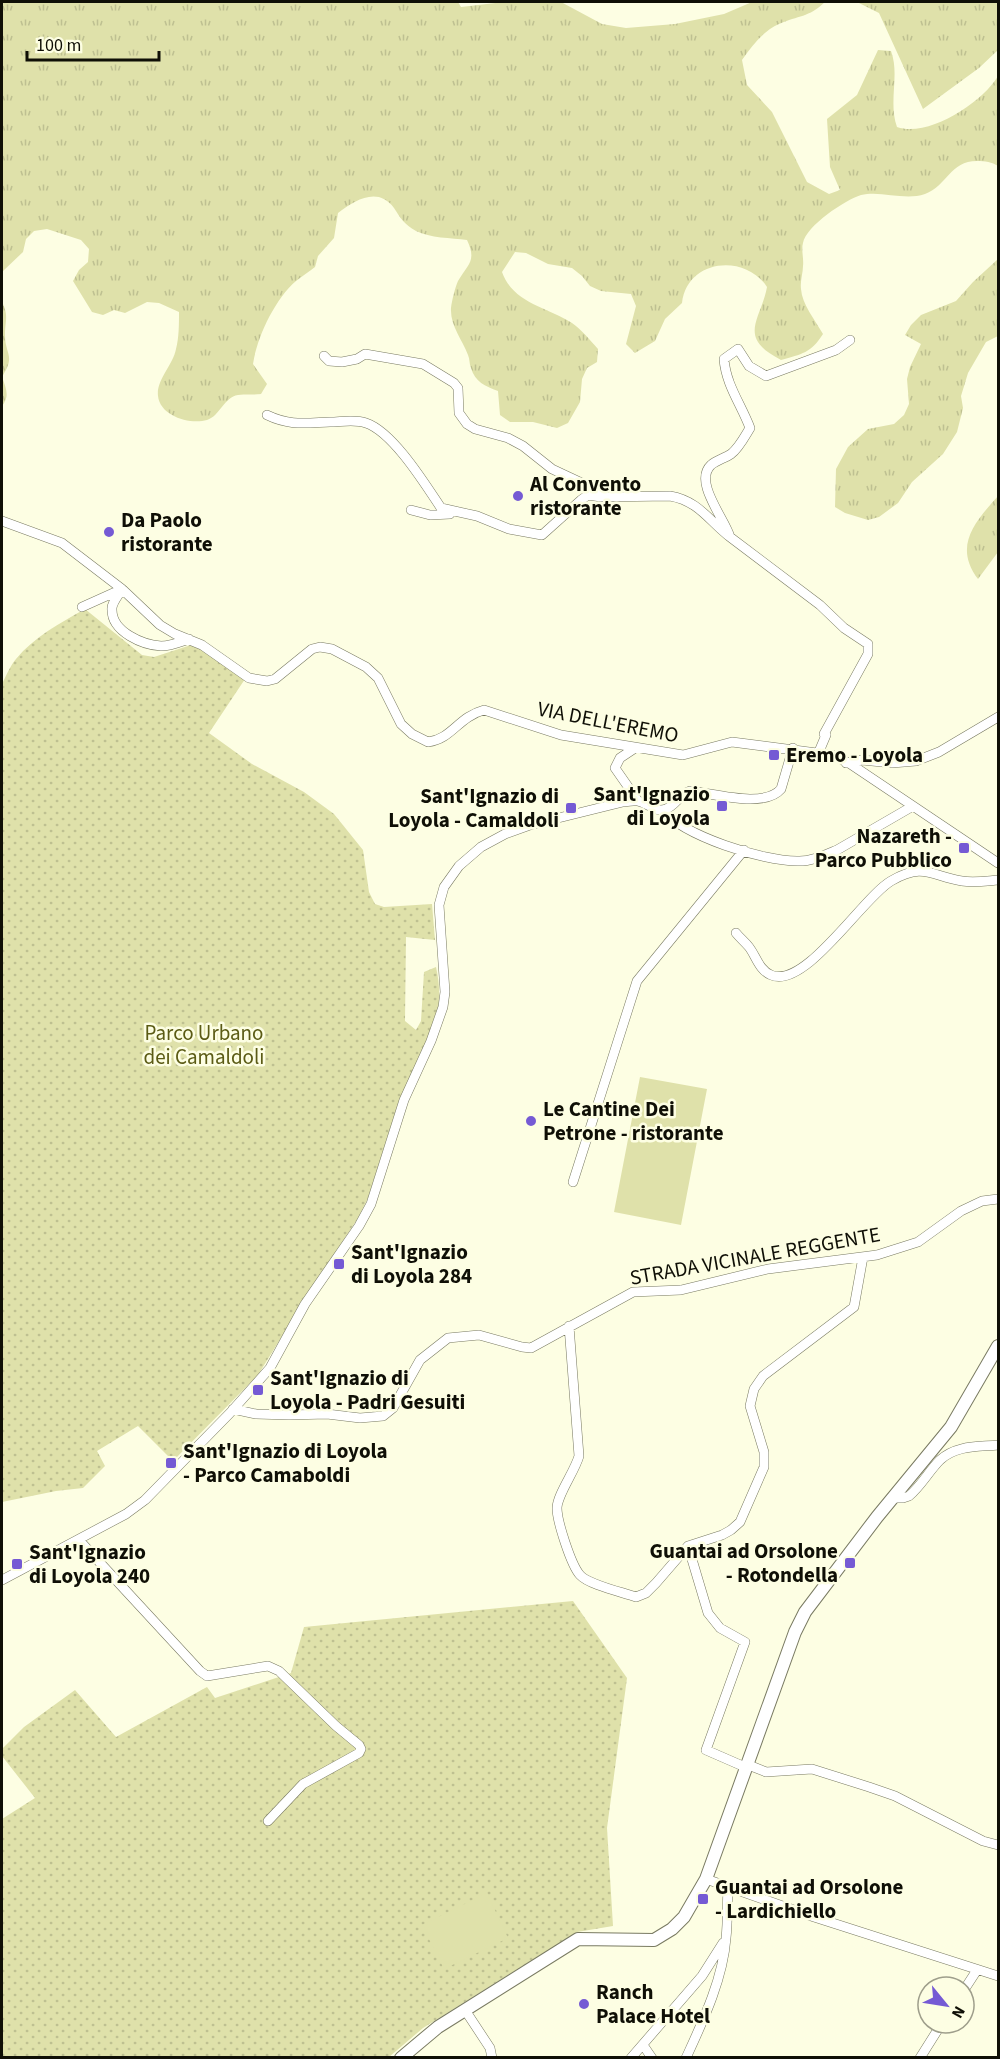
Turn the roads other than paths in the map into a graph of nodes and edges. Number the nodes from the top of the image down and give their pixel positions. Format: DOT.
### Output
graph roads {
  1 [pos="850,340"];
  2 [pos="324,356"];
  3 [pos="267,415"];
  4 [pos="601,497"];
  5 [pos="411,510"];
  6 [pos="459,513"];
  7 [pos="2,521"];
  8 [pos="730,537"];
  9 [pos="122,590"];
  10 [pos="82,606"];
  11 [pos="189,639"];
  12 [pos="999,717"];
  13 [pos="635,748"];
  14 [pos="793,748"];
  15 [pos="818,754"];
  16 [pos="849,763"];
  17 [pos="638,801"];
  18 [pos="913,806"];
  19 [pos="663,810"];
  20 [pos="744,850"];
  21 [pos="999,863"];
  22 [pos="999,880"];
  23 [pos="736,933"];
  24 [pos="573,1182"];
  25 [pos="999,1198"];
  26 [pos="863,1257"];
  27 [pos="569,1326"];
  28 [pos="999,1346"];
  29 [pos="234,1409"];
  30 [pos="999,1445"];
  31 [pos="894,1498"];
  32 [pos="79,1540"];
  33 [pos="688,1546"];
  34 [pos="2,1580"];
  35 [pos="745,1766"];
  36 [pos="268,1821"];
  37 [pos="999,1845"];
  38 [pos="706,1879"];
  39 [pos="728,1886"];
  40 [pos="726,1939"];
  41 [pos="977,1970"];
  42 [pos="974,1975"];
  43 [pos="999,1976"];
  44 [pos="465,2010"];
  45 [pos="934,2035"];
  46 [pos="643,2045"];
  47 [pos="401,2058"];
  48 [pos="492,2058"];
  49 [pos="632,2058"];
  50 [pos="652,2058"];
  51 [pos="686,2058"];
  52 [pos="920,2058"];
  1 -- 8 [label="street"];
  2 -- 4 [label="street"];
  3 -- 6 [label="street"];
  4 -- 6 [label="street"];
  4 -- 8 [label="street"];
  5 -- 6 [label="street"];
  7 -- 9 [label="street, VIA DELL'EREMO"];
  8 -- 15 [label="street"];
  9 -- 10 [label="street"];
  9 -- 11 [label="street, VIA DELL'EREMO"];
  9 -- 11 [label="street"];
  11 -- 13 [label="street, VIA DELL'EREMO"];
  12 -- 16 [label="street"];
  13 -- 14 [label="street, VIA DELL'EREMO"];
  13 -- 17 [label="street"];
  14 -- 15 [label="street, VIA DELL'EREMO"];
  14 -- 19 [label="street"];
  15 -- 16 [label="street, VIA DELL'EREMO"];
  16 -- 18 [label="street"];
  17 -- 19 [label="street"];
  17 -- 29 [label="street"];
  18 -- 20 [label="street"];
  18 -- 21 [label="street"];
  19 -- 20 [label="street"];
  20 -- 24 [label="street"];
  22 -- 23 [label="street"];
  25 -- 26 [label="street, STRADA VICINALE REGGENTE"];
  26 -- 27 [label="street, STRADA VICINALE REGGENTE"];
  26 -- 33 [label="street"];
  27 -- 29 [label="street, STRADA VICINALE REGGENTE"];
  27 -- 33 [label="street"];
  28 -- 31 [label="street"];
  29 -- 32 [label="street"];
  30 -- 31 [label="street"];
  31 -- 35 [label="street"];
  32 -- 34 [label="street"];
  32 -- 36 [label="street"];
  33 -- 35 [label="street"];
  35 -- 37 [label="street"];
  35 -- 38 [label="street"];
  38 -- 39 [label="street"];
  38 -- 44 [label="street"];
  39 -- 40 [label="street"];
  39 -- 41 [label="street"];
  40 -- 46 [label="street"];
  40 -- 51 [label="street"];
  41 -- 42 [label="street"];
  41 -- 43 [label="street"];
  44 -- 47 [label="street"];
  44 -- 48 [label="street"];
  45 -- 52 [label="street"];
  46 -- 49 [label="street"];
  46 -- 50 [label="street"];
}
